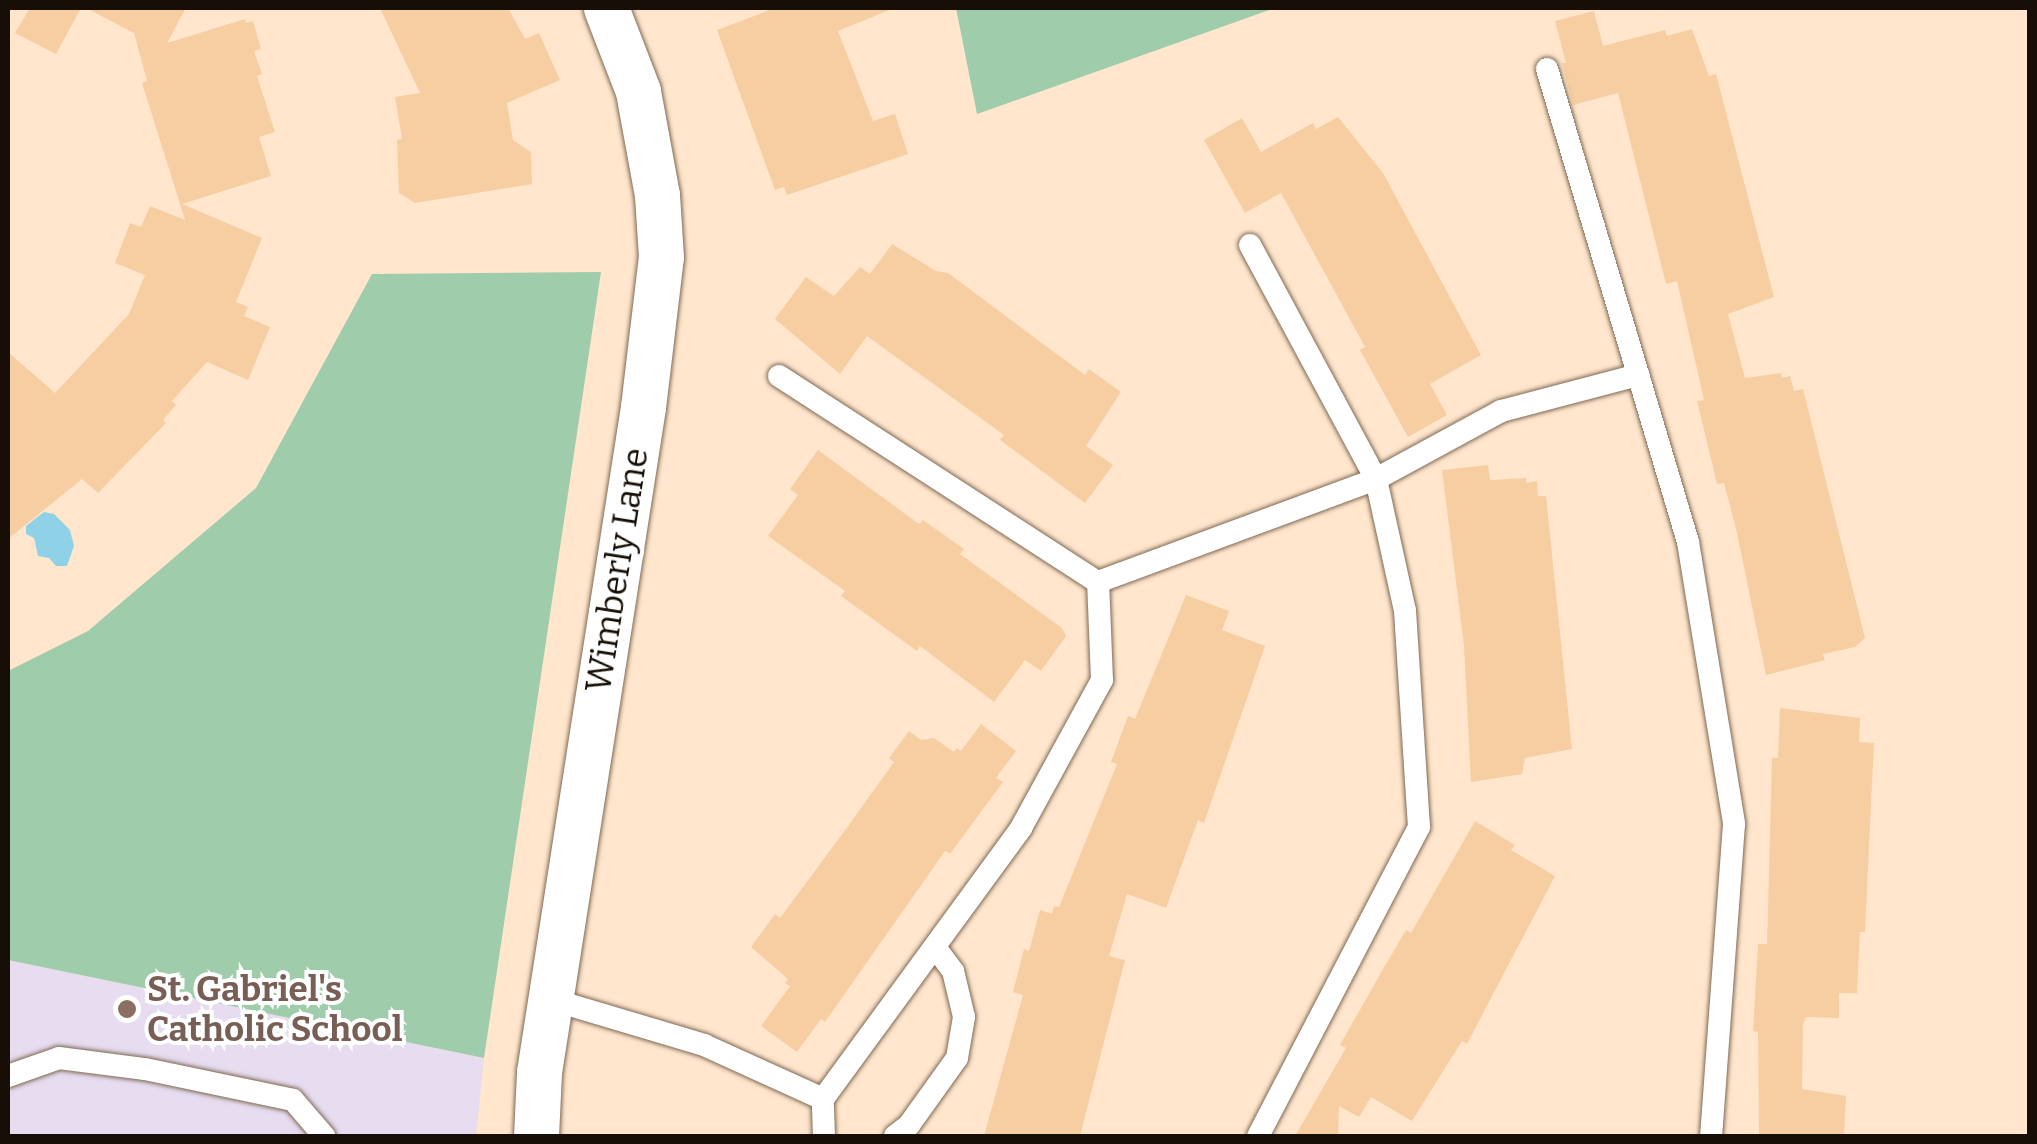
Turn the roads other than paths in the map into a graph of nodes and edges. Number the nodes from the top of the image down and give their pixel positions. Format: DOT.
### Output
graph roads {
  1 [pos="606,8"];
  2 [pos="1547,69"];
  3 [pos="1250,245"];
  4 [pos="1638,375"];
  5 [pos="779,376"];
  6 [pos="1376,479"];
  7 [pos="1098,582"];
  8 [pos="935,947"];
  9 [pos="550,999"];
  10 [pos="8,1076"];
  11 [pos="823,1100"];
  12 [pos="324,1136"];
  13 [pos="536,1136"];
  14 [pos="824,1136"];
  15 [pos="895,1136"];
  16 [pos="1258,1136"];
  17 [pos="1711,1136"];
  1 -- 9 [label="street, Wimberly Lane"];
  2 -- 4 [label="lane"];
  3 -- 6 [label="lane"];
  4 -- 6 [label="lane"];
  4 -- 17 [label="lane"];
  5 -- 7 [label="lane"];
  6 -- 7 [label="lane"];
  6 -- 16 [label="lane"];
  7 -- 8 [label="lane"];
  8 -- 11 [label="lane"];
  8 -- 15 [label="lane"];
  9 -- 11 [label="lane"];
  9 -- 13 [label="street, Wimberly Lane"];
  10 -- 12 [label="lane"];
  11 -- 14 [label="lane"];
}
